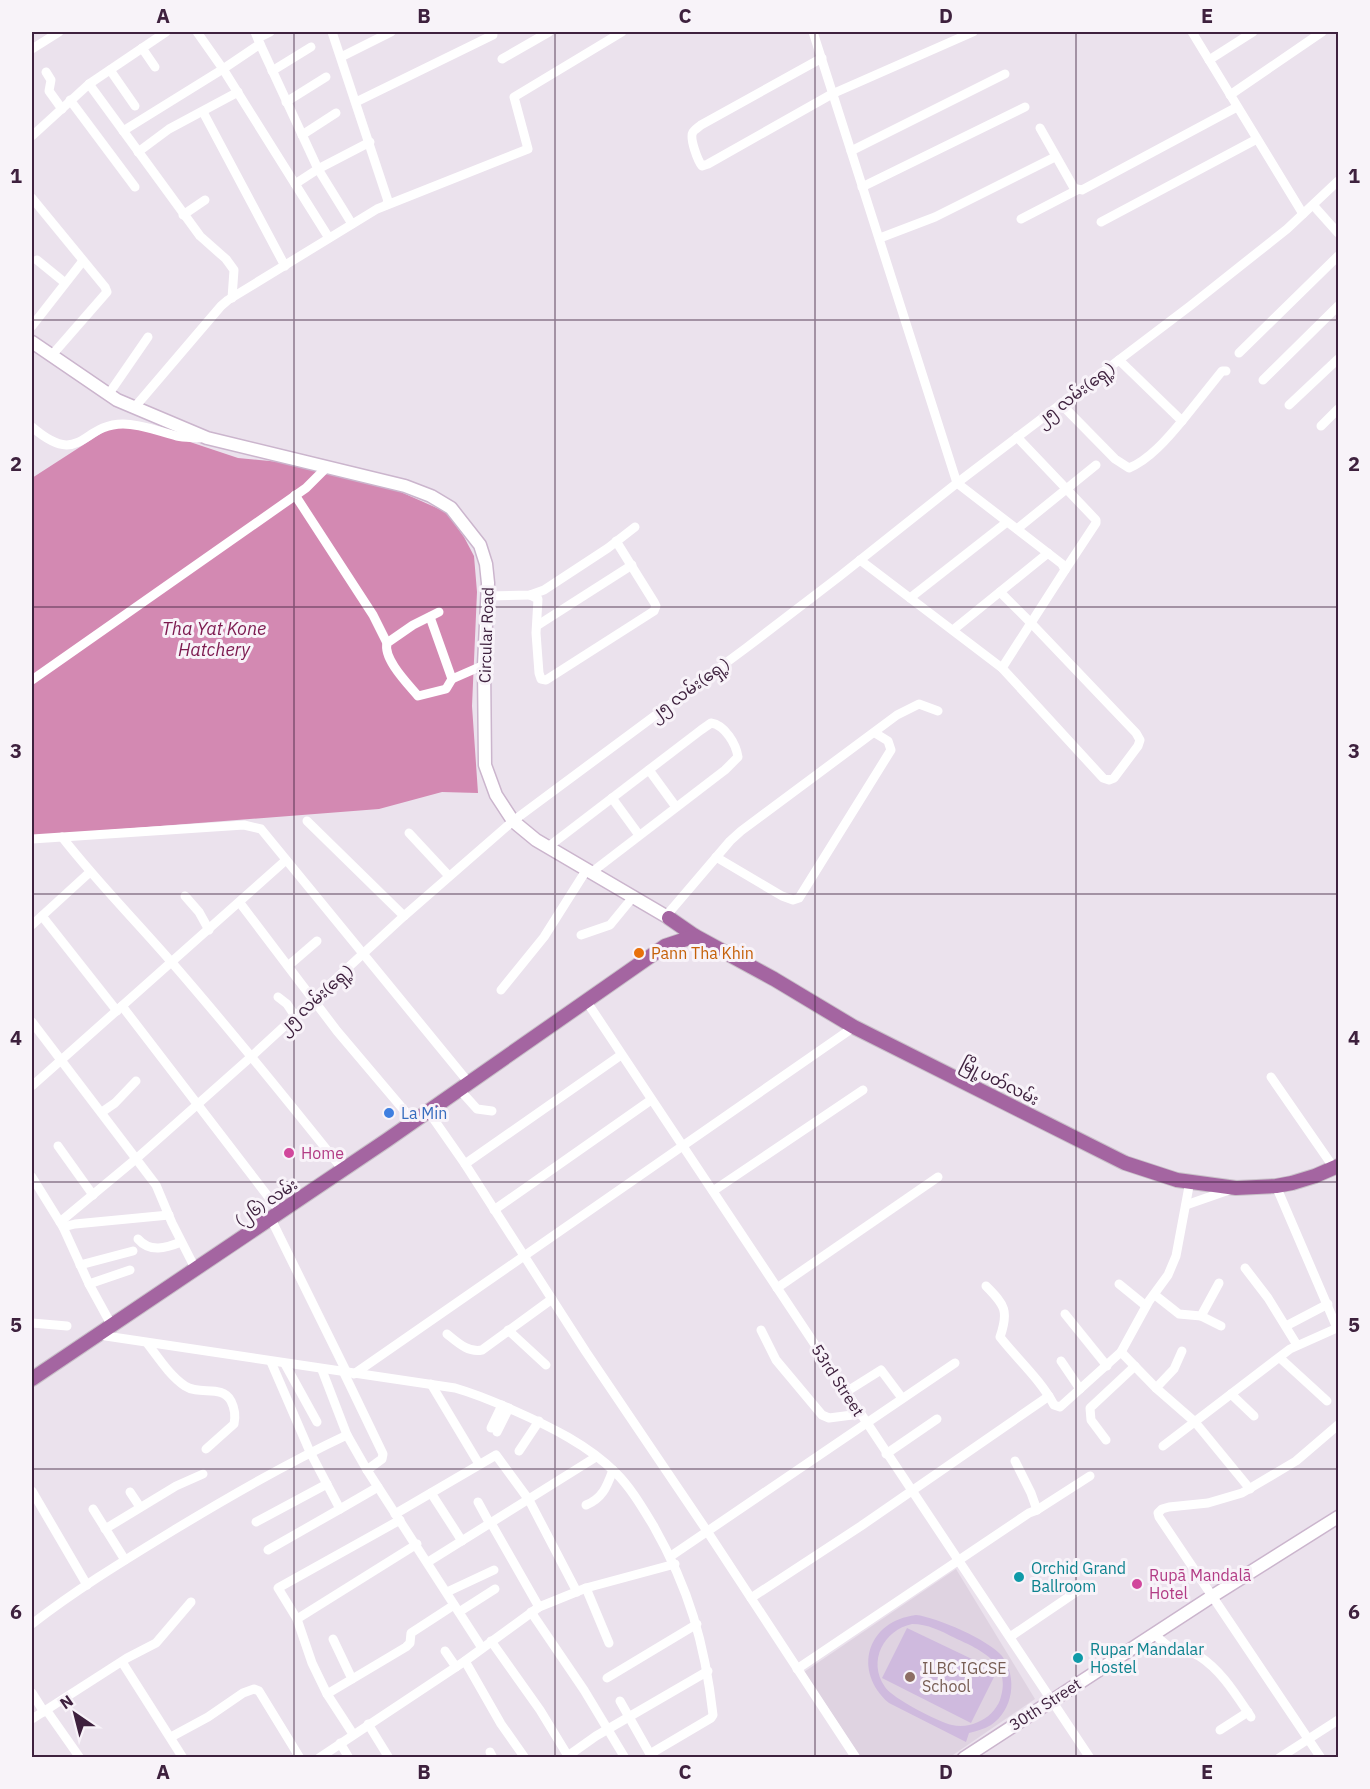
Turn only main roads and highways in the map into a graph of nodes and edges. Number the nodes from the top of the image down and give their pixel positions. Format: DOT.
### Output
graph roads {
  1 [pos="694,936"];
  2 [pos="665,946"];
  3 [pos="1336,1167"];
  4 [pos="32,1379"];
  1 -- 2 [label="main road, (၂၆) လမ်း"];
  1 -- 2 [label="main road, မြို့ပတ်လမ်း"];
  1 -- 3 [label="main road, မြို့ပတ်လမ်း"];
  2 -- 4 [label="main road, (၂၆) လမ်း"];
}
